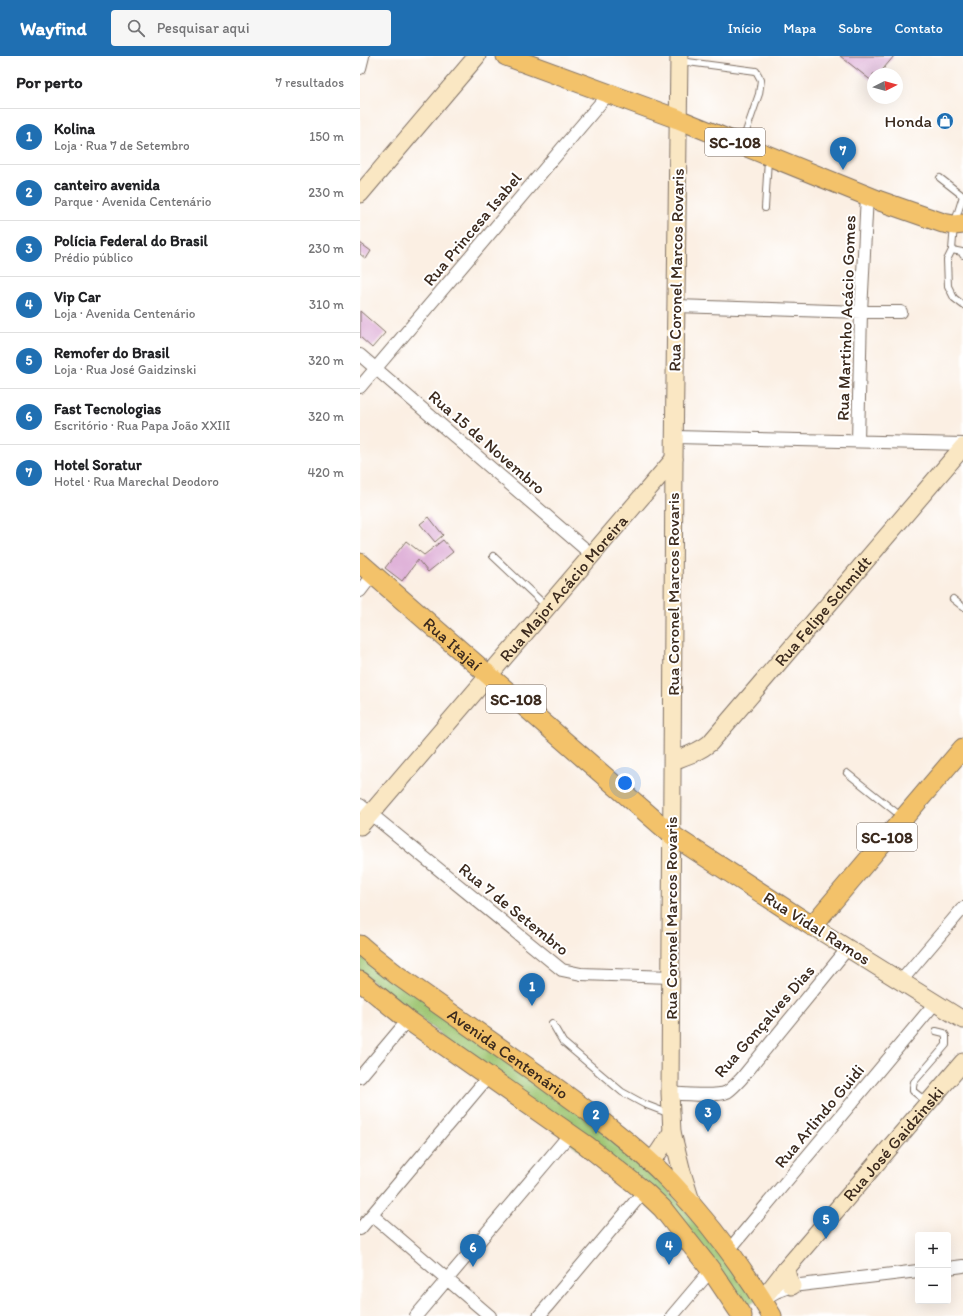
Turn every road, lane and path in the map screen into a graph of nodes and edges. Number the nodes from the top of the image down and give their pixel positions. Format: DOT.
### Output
graph roads {
  1 [pos="363,56"];
  2 [pos="477,56"];
  3 [pos="506,56"];
  4 [pos="679,58"];
  5 [pos="360,68"];
  6 [pos="609,93"];
  7 [pos="678,118"];
  8 [pos="742,144"];
  9 [pos="768,155"];
  10 [pos="940,178"];
  11 [pos="360,194"];
  12 [pos="867,195"];
  13 [pos="963,196"];
  14 [pos="766,208"];
  15 [pos="959,225"];
  16 [pos="952,250"];
  17 [pos="963,255"];
  18 [pos="963,305"];
  19 [pos="676,306"];
  20 [pos="861,312"];
  21 [pos="901,312"];
  22 [pos="360,355"];
  23 [pos="376,369"];
  24 [pos="360,387"];
  25 [pos="675,437"];
  26 [pos="858,441"];
  27 [pos="963,444"];
  28 [pos="963,447"];
  29 [pos="674,460"];
  30 [pos="592,555"];
  31 [pos="493,556"];
  32 [pos="366,569"];
  33 [pos="360,591"];
  34 [pos="953,599"];
  35 [pos="548,607"];
  36 [pos="963,607"];
  37 [pos="489,676"];
  38 [pos="961,753"];
  39 [pos="673,761"];
  40 [pos="847,773"];
  41 [pos="364,815"];
  42 [pos="903,818"];
  43 [pos="672,835"];
  44 [pos="963,908"];
  45 [pos="812,926"];
  46 [pos="360,945"];
  47 [pos="848,948"];
  48 [pos="671,978"];
  49 [pos="360,981"];
  50 [pos="901,981"];
  51 [pos="935,1004"];
  52 [pos="408,1020"];
  53 [pos="963,1020"];
  54 [pos="552,1023"];
  55 [pos="936,1031"];
  56 [pos="963,1062"];
  57 [pos="360,1077"];
  58 [pos="488,1077"];
  59 [pos="670,1093"];
  60 [pos="928,1103"];
  61 [pos="671,1115"];
  62 [pos="672,1132"];
  63 [pos="570,1134"];
  64 [pos="649,1162"];
  65 [pos="644,1191"];
  66 [pos="692,1204"];
  67 [pos="372,1215"];
  68 [pos="360,1229"];
  69 [pos="729,1250"];
  70 [pos="963,1266"];
  71 [pos="951,1268"];
  72 [pos="786,1269"];
  73 [pos="711,1270"];
  74 [pos="915,1271"];
  75 [pos="447,1279"];
  76 [pos="792,1286"];
  77 [pos="762,1300"];
  78 [pos="416,1316"];
  79 [pos="490,1316"];
  80 [pos="539,1316"];
  81 [pos="672,1316"];
  82 [pos="742,1316"];
  83 [pos="748,1316"];
  84 [pos="772,1316"];
  1 -- 5 [label="street"];
  2 -- 11 [label="street"];
  3 -- 6 [label="main road, SC-108"];
  4 -- 7 [label="street, Rua Coronel Marcos Rovaris"];
  4 -- 8 [label="lane"];
  6 -- 7 [label="main road, SC-108"];
  6 -- 23 [label="street, Rua Princesa Isabel"];
  7 -- 8 [label="main road, SC-108"];
  7 -- 19 [label="street, Rua Coronel Marcos Rovaris"];
  8 -- 9 [label="main road, SC-108"];
  9 -- 12 [label="main road, SC-108"];
  9 -- 14 [label="lane"];
  10 -- 13 [label="lane"];
  12 -- 15 [label="main road, SC-108"];
  12 -- 20 [label="street, Rua Martinho Acácio Gomes"];
  13 -- 15 [label="lane"];
  15 -- 16 [label="lane"];
  16 -- 17 [label="lane"];
  16 -- 18 [label="lane"];
  19 -- 20 [label="street"];
  19 -- 25 [label="street, Rua Coronel Marcos Rovaris"];
  20 -- 21 [label="street"];
  20 -- 26 [label="street, Rua Martinho Acácio Gomes"];
  22 -- 23 [label="street, Rua 15 de Novembro"];
  23 -- 24 [label="street, Rua Princesa Isabel"];
  23 -- 30 [label="street, Rua 15 de Novembro"];
  25 -- 26 [label="street"];
  25 -- 29 [label="street, Rua Coronel Marcos Rovaris"];
  26 -- 27 [label="street"];
  28 -- 39 [label="street, Rua Felipe Schmidt"];
  29 -- 30 [label="street, Rua Major Acácio Moreira"];
  29 -- 39 [label="street, Rua Coronel Marcos Rovaris"];
  30 -- 35 [label="street, Rua Major Acácio Moreira"];
  31 -- 35 [label="lane"];
  32 -- 33 [label="street"];
  32 -- 37 [label="main road, Rua Itajaí / SC-108"];
  34 -- 36 [label="lane"];
  35 -- 37 [label="street, Rua Major Acácio Moreira"];
  37 -- 41 [label="street, Rua Major Acácio Moreira"];
  37 -- 43 [label="main road, Rua Itajaí / SC-108"];
  38 -- 42 [label="main road, SC-108"];
  39 -- 43 [label="street, Rua Coronel Marcos Rovaris"];
  40 -- 42 [label="lane"];
  41 -- 48 [label="street, Rua 7 de Setembro"];
  42 -- 45 [label="main road, SC-108"];
  43 -- 45 [label="main road, Rua Vidal Ramos / SC-108"];
  43 -- 48 [label="street, Rua Coronel Marcos Rovaris"];
  44 -- 50 [label="street"];
  45 -- 47 [label="street, Rua Vidal Ramos"];
  46 -- 64 [label="main road, Avenida Centenário"];
  47 -- 50 [label="street, Rua Vidal Ramos"];
  47 -- 59 [label="street, Rua Gonçalves Dias"];
  48 -- 59 [label="street, Rua Coronel Marcos Rovaris"];
  49 -- 52 [label="main road, Avenida Centenário"];
  50 -- 51 [label="street, Rua Vidal Ramos"];
  51 -- 53 [label="street, Rua Vidal Ramos"];
  51 -- 69 [label="street, Rua Arlindo Guidi"];
  52 -- 57 [label="street"];
  52 -- 58 [label="main road, Avenida Centenário"];
  54 -- 61 [label="lane"];
  55 -- 60 [label="lane"];
  56 -- 60 [label="street, Rua José Gaidzinski"];
  58 -- 63 [label="main road, Avenida Centenário"];
  58 -- 67 [label="street"];
  59 -- 61 [label="street, Rua Coronel Marcos Rovaris"];
  60 -- 72 [label="street, Rua José Gaidzinski"];
  61 -- 62 [label="street, Rua Coronel Marcos Rovaris"];
  62 -- 64 [label="street"];
  62 -- 66 [label="street, Rua Coronel Marcos Rovaris"];
  63 -- 65 [label="main road, Avenida Centenário"];
  63 -- 75 [label="street"];
  64 -- 66 [label="main road, Avenida Centenário"];
  65 -- 73 [label="main road, Avenida Centenário"];
  65 -- 80 [label="street"];
  66 -- 69 [label="main road, Avenida Centenário"];
  67 -- 68 [label="street"];
  67 -- 75 [label="street"];
  69 -- 77 [label="main road, Avenida Centenário"];
  70 -- 71 [label="street"];
  72 -- 76 [label="street"];
  72 -- 77 [label="street, Rua José Gaidzinski"];
  73 -- 81 [label="street"];
  73 -- 82 [label="main road, Avenida Centenário"];
  74 -- 76 [label="street"];
  75 -- 78 [label="street"];
  75 -- 79 [label="street"];
  76 -- 77 [label="street"];
  77 -- 83 [label="main road"];
  77 -- 84 [label="main road, Avenida Centenário"];
}
